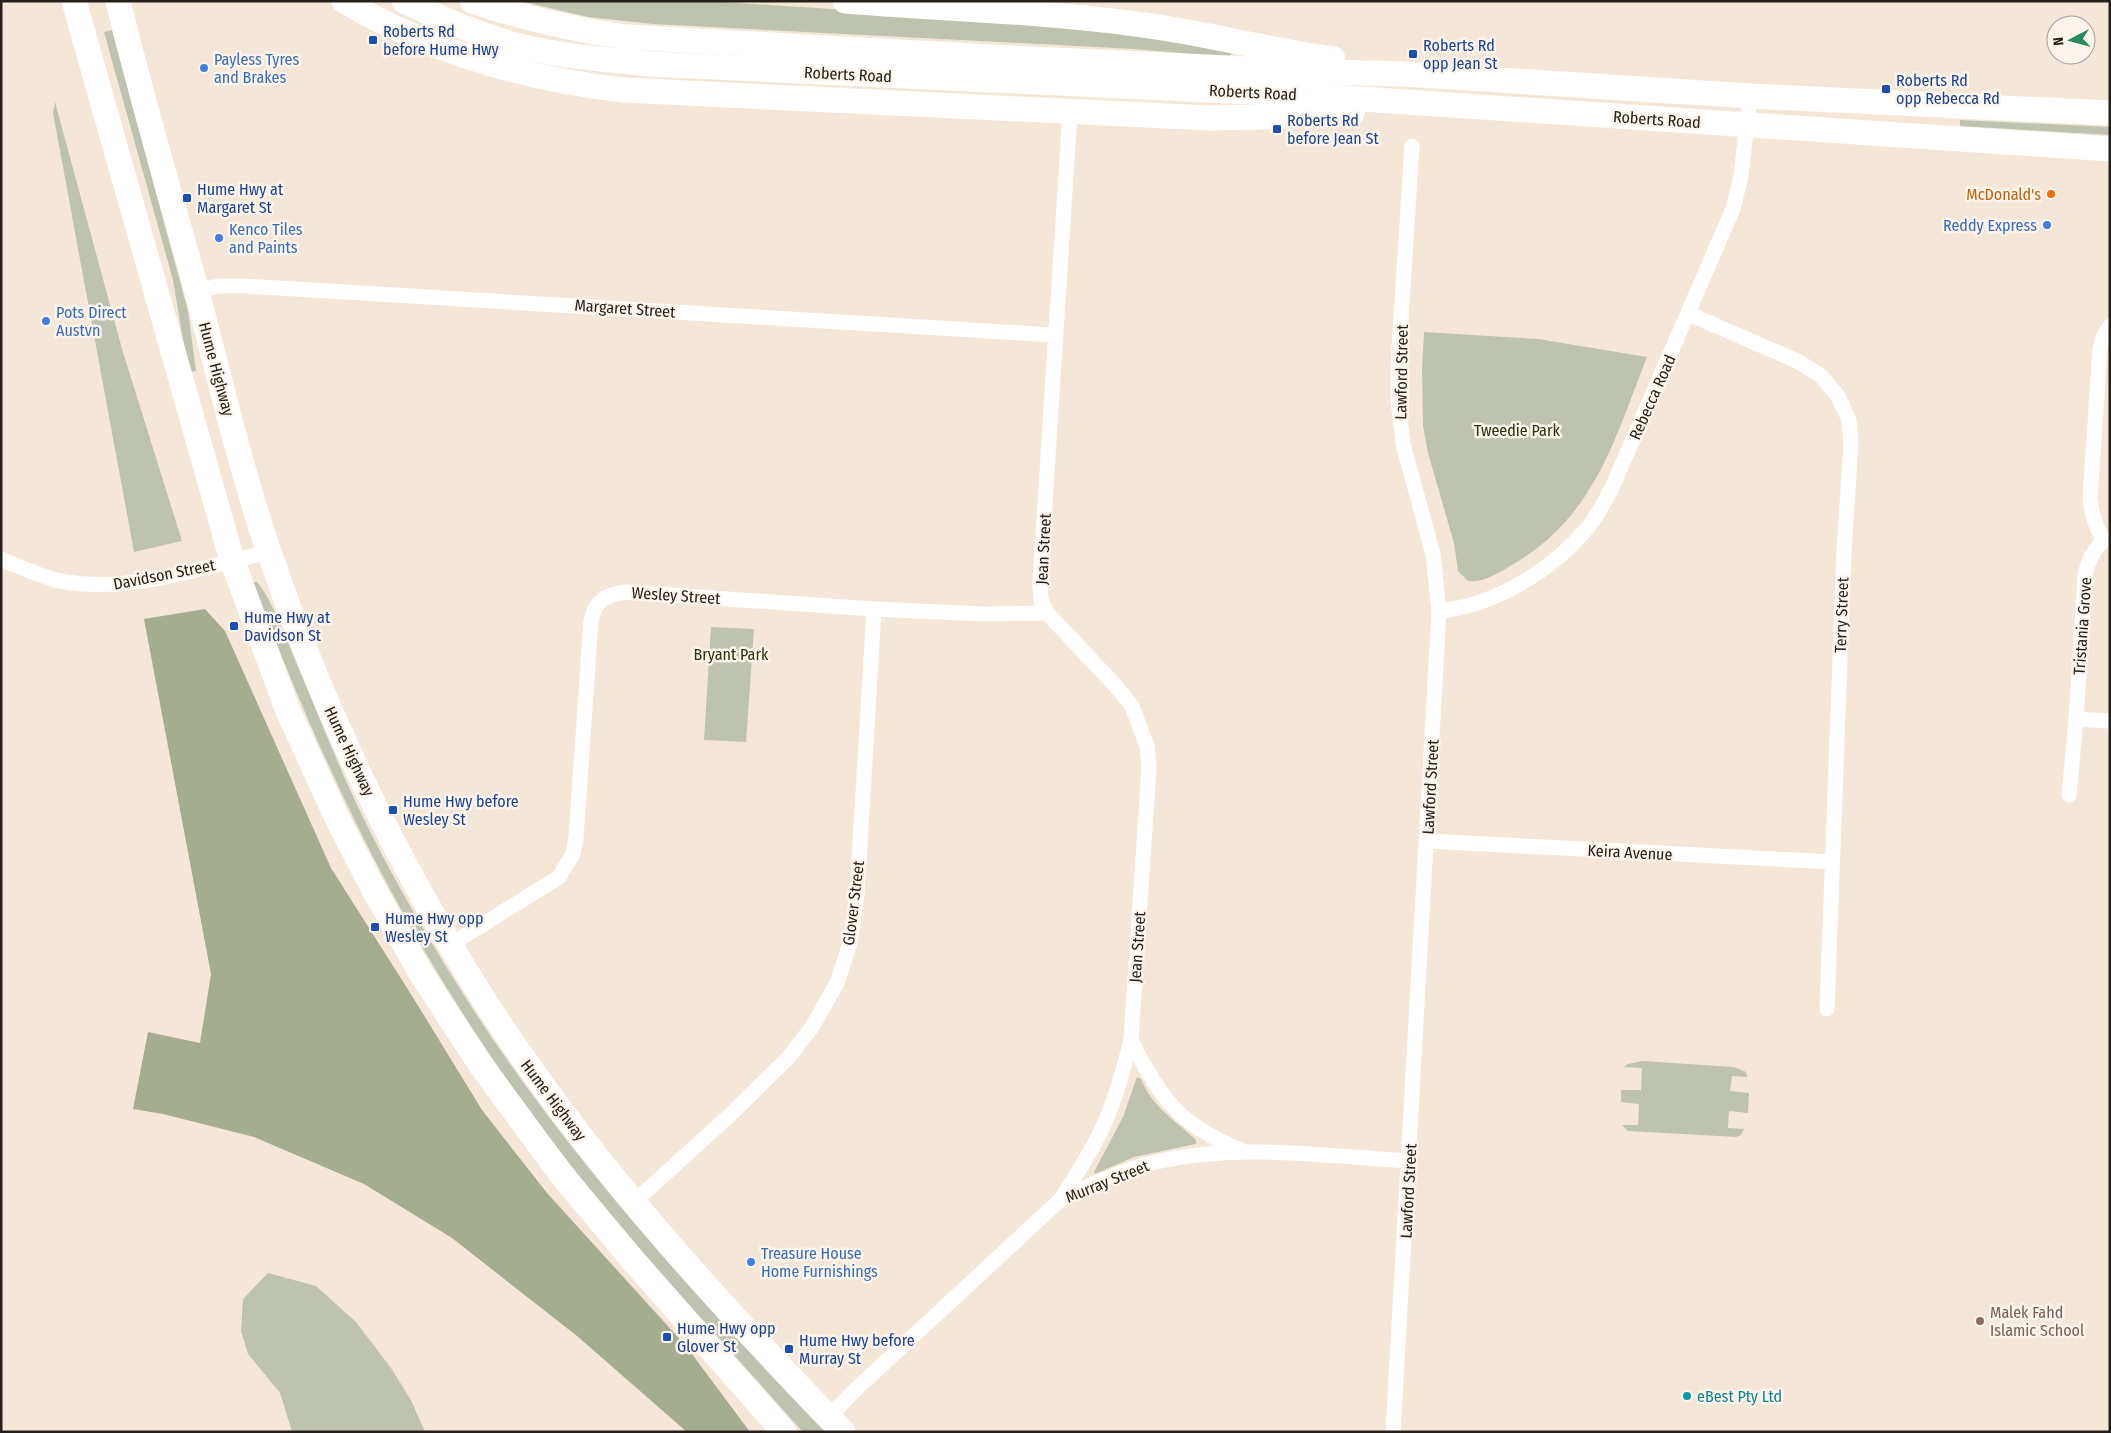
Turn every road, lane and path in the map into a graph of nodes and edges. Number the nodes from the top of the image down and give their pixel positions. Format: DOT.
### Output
graph roads {
  1 [pos="74,1"];
  2 [pos="118,1"];
  3 [pos="132,1"];
  4 [pos="345,1"];
  5 [pos="404,1"];
  6 [pos="472,1"];
  7 [pos="845,1"];
  8 [pos="124,27"];
  9 [pos="1404,74"];
  10 [pos="1126,75"];
  11 [pos="1750,96"];
  12 [pos="1425,102"];
  13 [pos="1070,112"];
  14 [pos="2110,113"];
  15 [pos="1747,125"];
  16 [pos="1412,146"];
  17 [pos="2110,149"];
  18 [pos="196,291"];
  19 [pos="1689,314"];
  20 [pos="2110,326"];
  21 [pos="1055,335"];
  22 [pos="2107,540"];
  23 [pos="269,552"];
  24 [pos="1,559"];
  25 [pos="232,560"];
  26 [pos="874,609"];
  27 [pos="1439,611"];
  28 [pos="1047,613"];
  29 [pos="2076,719"];
  30 [pos="2110,720"];
  31 [pos="2069,795"];
  32 [pos="1427,841"];
  33 [pos="1832,862"];
  34 [pos="450,945"];
  35 [pos="1827,1008"];
  36 [pos="1131,1040"];
  37 [pos="1244,1151"];
  38 [pos="1410,1161"];
  39 [pos="1061,1199"];
  40 [pos="633,1203"];
  41 [pos="836,1424"];
  42 [pos="784,1432"];
  43 [pos="1394,1432"];
  1 -- 25 [label="highway"];
  2 -- 8 [label="highway, Hume Highway"];
  3 -- 8 [label="highway"];
  4 -- 13 [label="highway"];
  5 -- 10 [label="highway, Roberts Road"];
  6 -- 10 [label="highway, Roberts Road"];
  7 -- 9 [label="highway"];
  8 -- 18 [label="highway, Hume Highway"];
  9 -- 10 [label="highway, Roberts Road"];
  9 -- 11 [label="highway, Roberts Road"];
  10 -- 12 [label="highway, Roberts Road"];
  11 -- 14 [label="highway, Roberts Road"];
  11 -- 15 [label="street, Rebecca Road"];
  12 -- 13 [label="highway"];
  12 -- 15 [label="highway, Roberts Road"];
  13 -- 21 [label="street, Jean Street"];
  15 -- 17 [label="highway, Roberts Road"];
  15 -- 19 [label="street, Rebecca Road"];
  16 -- 27 [label="street, Lawford Street"];
  18 -- 21 [label="street, Margaret Street"];
  18 -- 23 [label="highway, Hume Highway"];
  19 -- 27 [label="street, Rebecca Road"];
  19 -- 33 [label="street, Terry Street"];
  20 -- 22 [label="street"];
  21 -- 28 [label="street, Jean Street"];
  22 -- 29 [label="street, Tristania Grove"];
  23 -- 25 [label="street, Davidson Street"];
  23 -- 34 [label="highway, Hume Highway"];
  24 -- 25 [label="street, Davidson Street"];
  25 -- 42 [label="highway"];
  26 -- 28 [label="street, Wesley Street"];
  26 -- 34 [label="street, Wesley Street"];
  26 -- 40 [label="street, Glover Street"];
  27 -- 32 [label="street, Lawford Street"];
  28 -- 36 [label="street, Jean Street"];
  29 -- 30 [label="street"];
  29 -- 31 [label="street, Tristania Grove"];
  32 -- 33 [label="street, Keira Avenue"];
  32 -- 38 [label="street, Lawford Street"];
  33 -- 35 [label="street, Terry Street"];
  34 -- 40 [label="highway, Hume Highway"];
  36 -- 37 [label="street"];
  36 -- 39 [label="street, Jean Street"];
  37 -- 38 [label="street, Murray Street"];
  37 -- 39 [label="street, Murray Street"];
  38 -- 43 [label="street, Lawford Street"];
  39 -- 41 [label="street, Murray Street"];
  40 -- 41 [label="highway, Hume Highway"];
}
